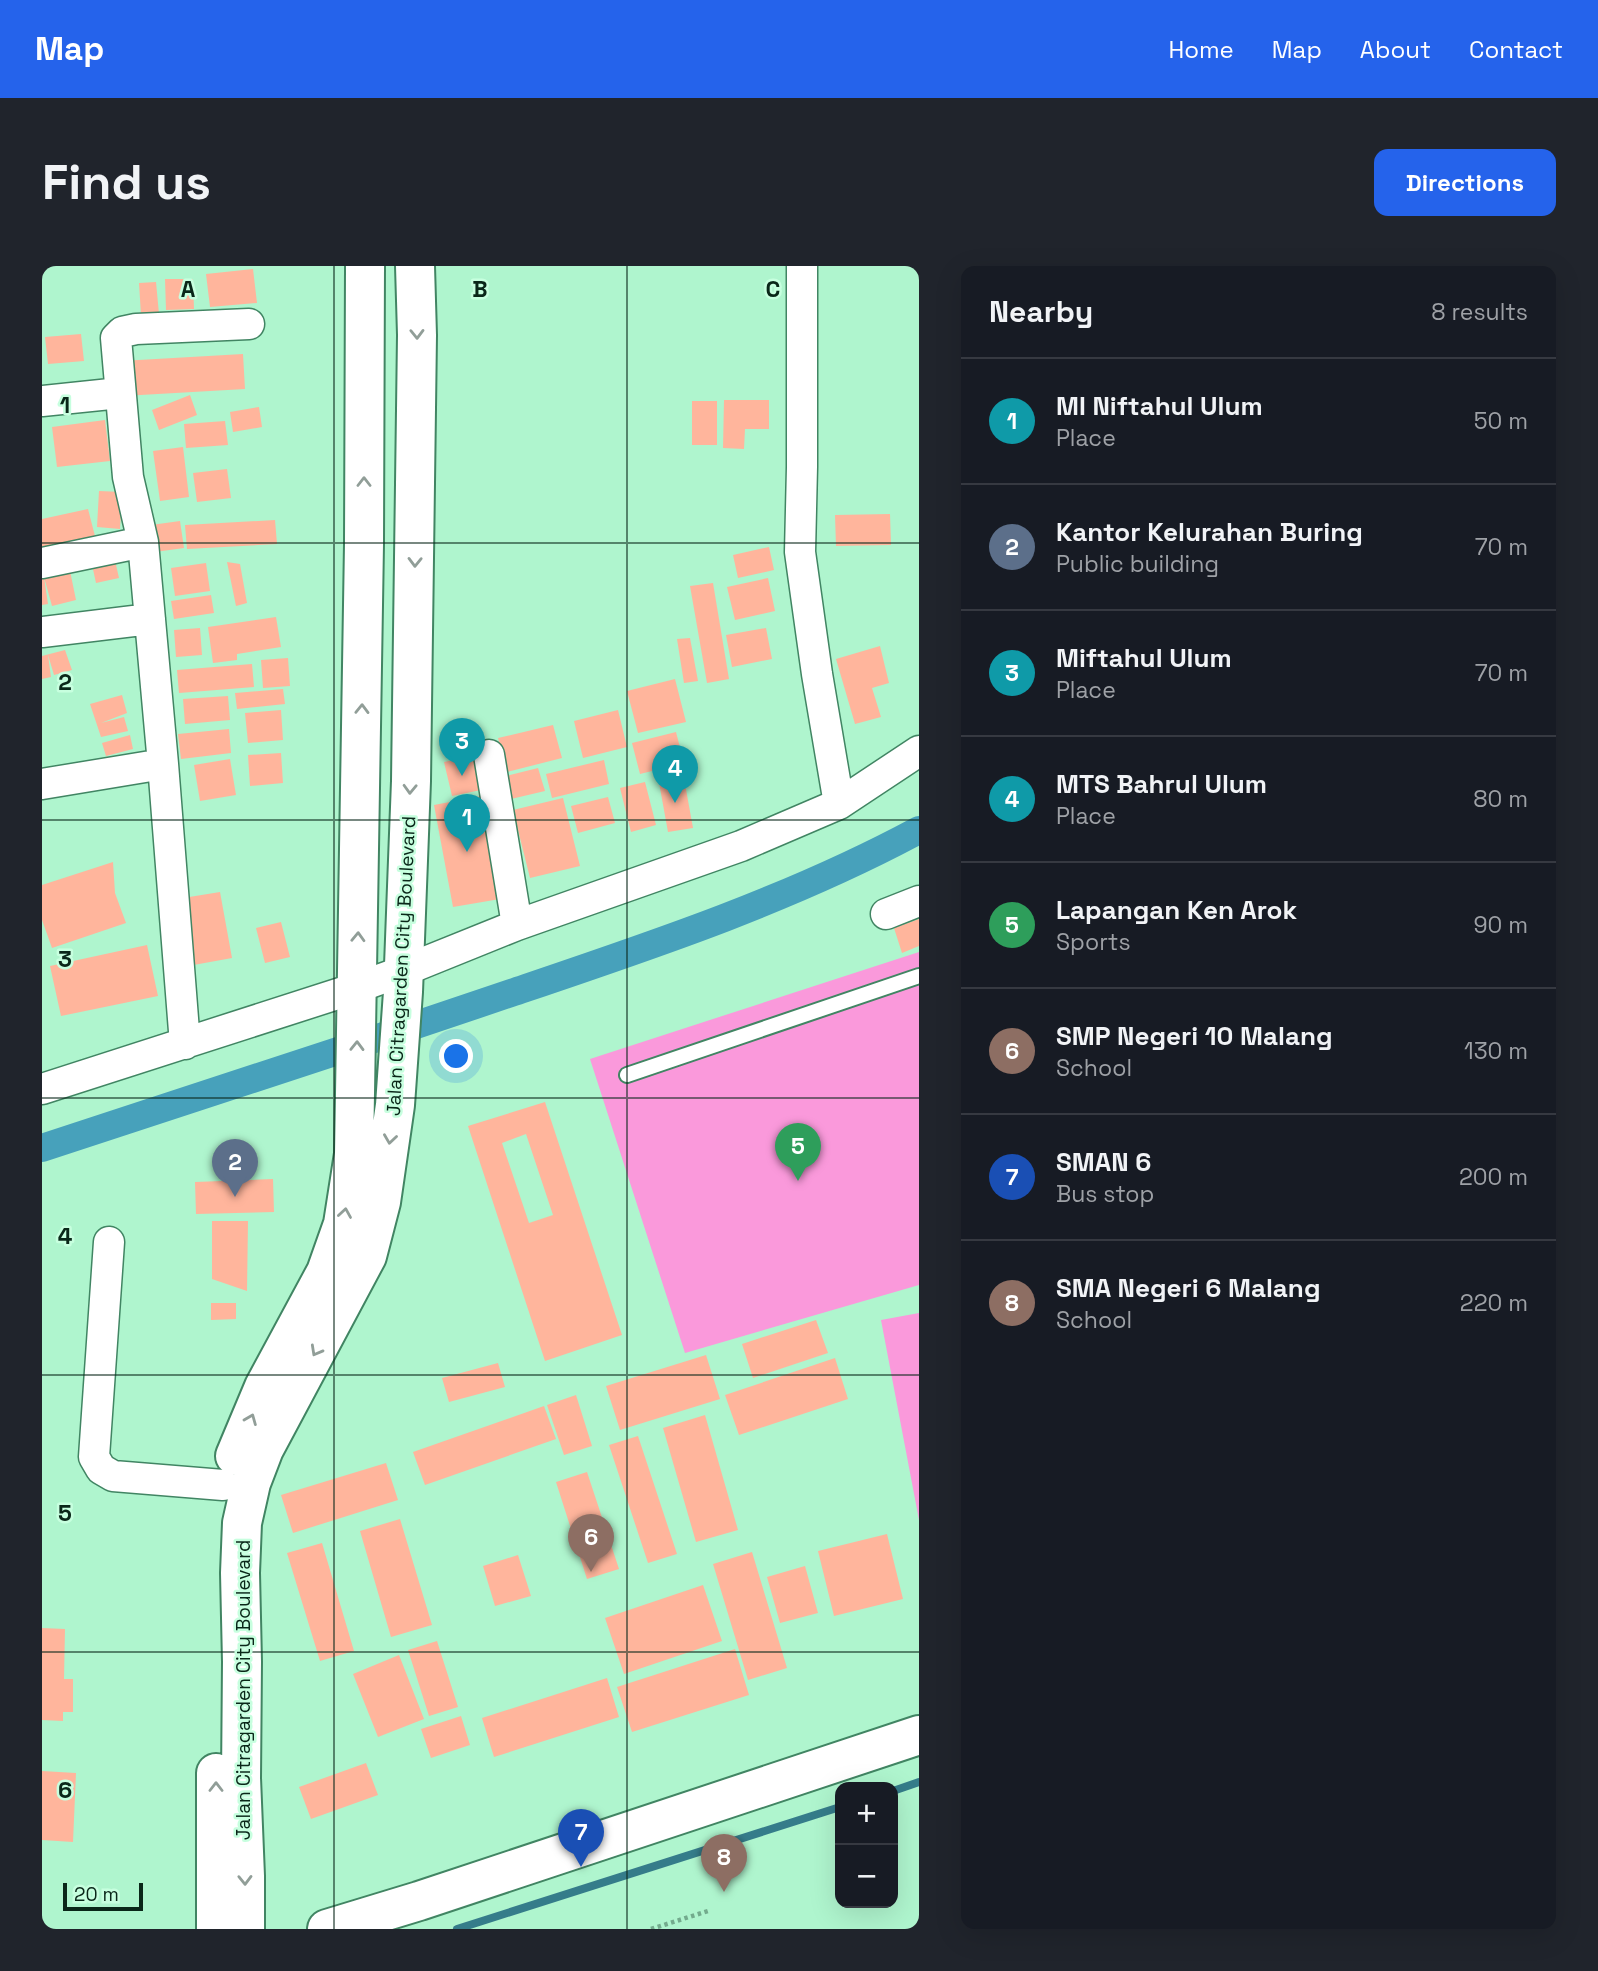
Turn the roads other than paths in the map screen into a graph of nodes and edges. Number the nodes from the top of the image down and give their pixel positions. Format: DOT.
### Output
graph roads {
  1 [pos="365,266"];
  2 [pos="415,266"];
  3 [pos="802,266"];
  4 [pos="249,324"];
  5 [pos="120,393"];
  6 [pos="42,401"];
  7 [pos="143,542"];
  8 [pos="42,563"];
  9 [pos="150,619"];
  10 [pos="42,632"];
  11 [pos="919,751"];
  12 [pos="489,755"];
  13 [pos="163,764"];
  14 [pos="42,784"];
  15 [pos="839,804"];
  16 [pos="919,901"];
  17 [pos="886,914"];
  18 [pos="517,925"];
  19 [pos="919,976"];
  20 [pos="403,981"];
  21 [pos="357,996"];
  22 [pos="185,1044"];
  23 [pos="627,1075"];
  24 [pos="42,1089"];
  25 [pos="109,1242"];
  26 [pos="223,1485"];
  27 [pos="919,1735"];
  28 [pos="216,1929"];
  29 [pos="245,1929"];
  30 [pos="327,1929"];
  21 -- 1 [label="main road, Jalan Citragarden City Boulevard, one-way"];
  2 -- 20 [label="main road, Jalan Citragarden City Boulevard, one-way"];
  3 -- 15 [label="street"];
  4 -- 5 [label="street"];
  5 -- 6 [label="street"];
  5 -- 7 [label="street"];
  7 -- 8 [label="street"];
  7 -- 9 [label="street"];
  9 -- 10 [label="street"];
  9 -- 13 [label="street"];
  11 -- 15 [label="street"];
  12 -- 18 [label="street"];
  13 -- 14 [label="street"];
  13 -- 22 [label="street"];
  15 -- 18 [label="street"];
  16 -- 17 [label="street"];
  18 -- 20 [label="street"];
  19 -- 23 [label="lane"];
  20 -- 21 [label="street"];
  20 -- 29 [label="main road, Jalan Citragarden City Boulevard, one-way"];
  21 -- 22 [label="street"];
  26 -- 21 [label="main road, Jalan Citragarden City Boulevard, one-way"];
  22 -- 24 [label="street"];
  25 -- 26 [label="street"];
  28 -- 26 [label="main road, Jalan Citragarden City Boulevard, one-way"];
  27 -- 30 [label="main road"];
}
